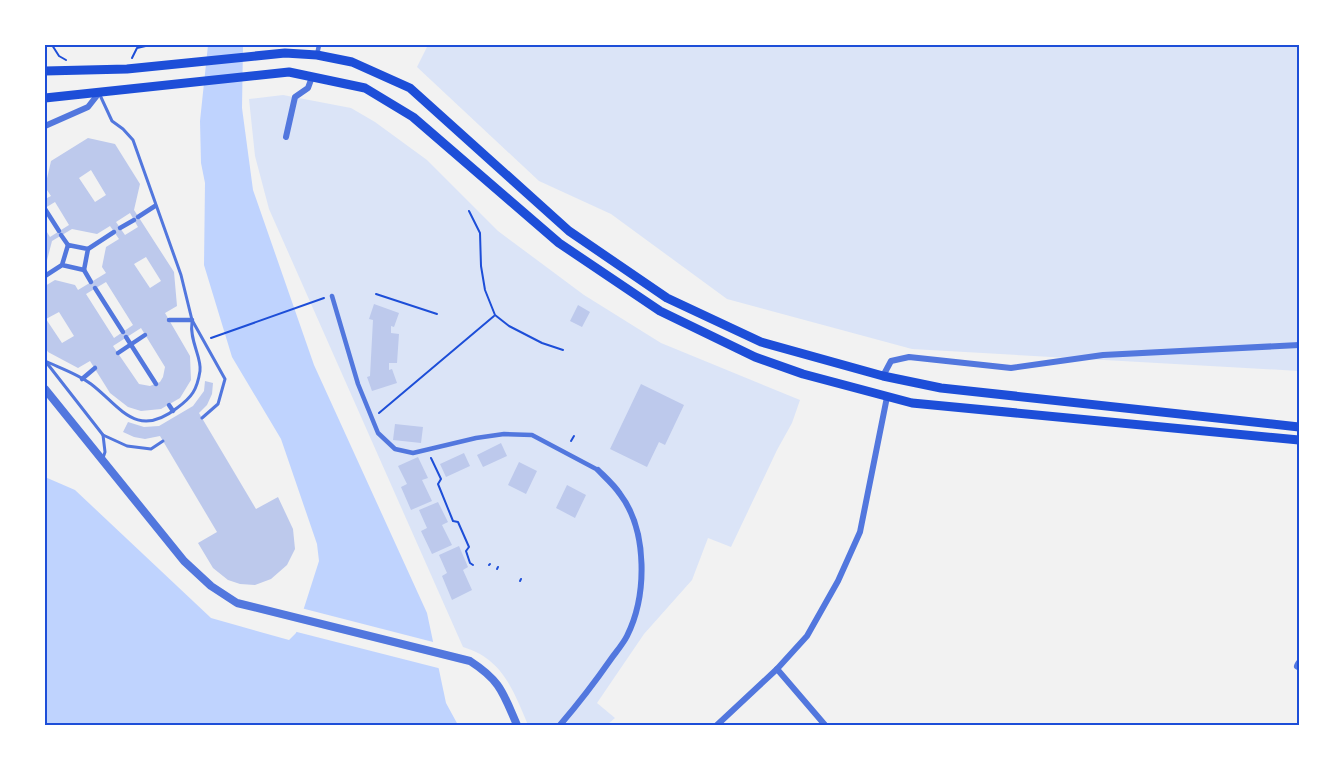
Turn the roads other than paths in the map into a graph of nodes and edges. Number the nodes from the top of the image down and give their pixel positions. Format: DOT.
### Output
graph roads {
  1 [pos="319,45"];
  2 [pos="317,56"];
  3 [pos="45,71"];
  4 [pos="312,76"];
  5 [pos="99,93"];
  6 [pos="45,98"];
  7 [pos="45,126"];
  8 [pos="286,136"];
  9 [pos="155,206"];
  10 [pos="45,209"];
  11 [pos="120,228"];
  12 [pos="114,232"];
  13 [pos="68,245"];
  14 [pos="87,249"];
  15 [pos="62,266"];
  16 [pos="84,270"];
  17 [pos="45,276"];
  18 [pos="91,282"];
  19 [pos="95,288"];
  20 [pos="332,296"];
  21 [pos="169,320"];
  22 [pos="192,320"];
  23 [pos="123,332"];
  24 [pos="145,336"];
  25 [pos="126,337"];
  26 [pos="131,345"];
  27 [pos="1299,345"];
  28 [pos="118,353"];
  29 [pos="45,361"];
  30 [pos="95,368"];
  31 [pos="883,376"];
  32 [pos="82,379"];
  33 [pos="156,384"];
  34 [pos="45,389"];
  35 [pos="887,397"];
  36 [pos="169,405"];
  37 [pos="173,411"];
  38 [pos="202,418"];
  39 [pos="1299,427"];
  40 [pos="103,435"];
  41 [pos="1299,440"];
  42 [pos="163,441"];
  43 [pos="102,461"];
  44 [pos="598,470"];
  45 [pos="777,669"];
  46 [pos="517,725"];
  47 [pos="560,725"];
  48 [pos="717,725"];
  49 [pos="825,725"];
  1 -- 2 [label="street"];
  2 -- 3 [label="main road"];
  2 -- 31 [label="main road"];
  4 -- 5 [label="main road"];
  4 -- 8 [label="street"];
  4 -- 35 [label="main road"];
  5 -- 6 [label="main road"];
  5 -- 7 [label="street"];
  5 -- 9 [label="lane"];
  9 -- 11 [label="street"];
  9 -- 22 [label="lane"];
  10 -- 13 [label="street"];
  12 -- 14 [label="street"];
  13 -- 14 [label="street"];
  13 -- 15 [label="street"];
  14 -- 16 [label="street"];
  15 -- 16 [label="street"];
  15 -- 17 [label="street"];
  16 -- 18 [label="street"];
  19 -- 23 [label="street"];
  20 -- 44 [label="street"];
  21 -- 22 [label="street"];
  22 -- 37 [label="lane"];
  22 -- 38 [label="lane"];
  24 -- 26 [label="street"];
  25 -- 26 [label="street"];
  26 -- 28 [label="street"];
  26 -- 33 [label="street"];
  27 -- 31 [label="street"];
  29 -- 32 [label="lane"];
  29 -- 40 [label="lane"];
  30 -- 32 [label="street"];
  31 -- 39 [label="main road"];
  32 -- 37 [label="lane"];
  34 -- 43 [label="street"];
  35 -- 41 [label="main road"];
  35 -- 45 [label="street"];
  36 -- 37 [label="street"];
  40 -- 42 [label="lane"];
  40 -- 43 [label="lane"];
  43 -- 46 [label="street"];
  44 -- 47 [label="street"];
  45 -- 48 [label="street"];
  45 -- 49 [label="street"];
}
